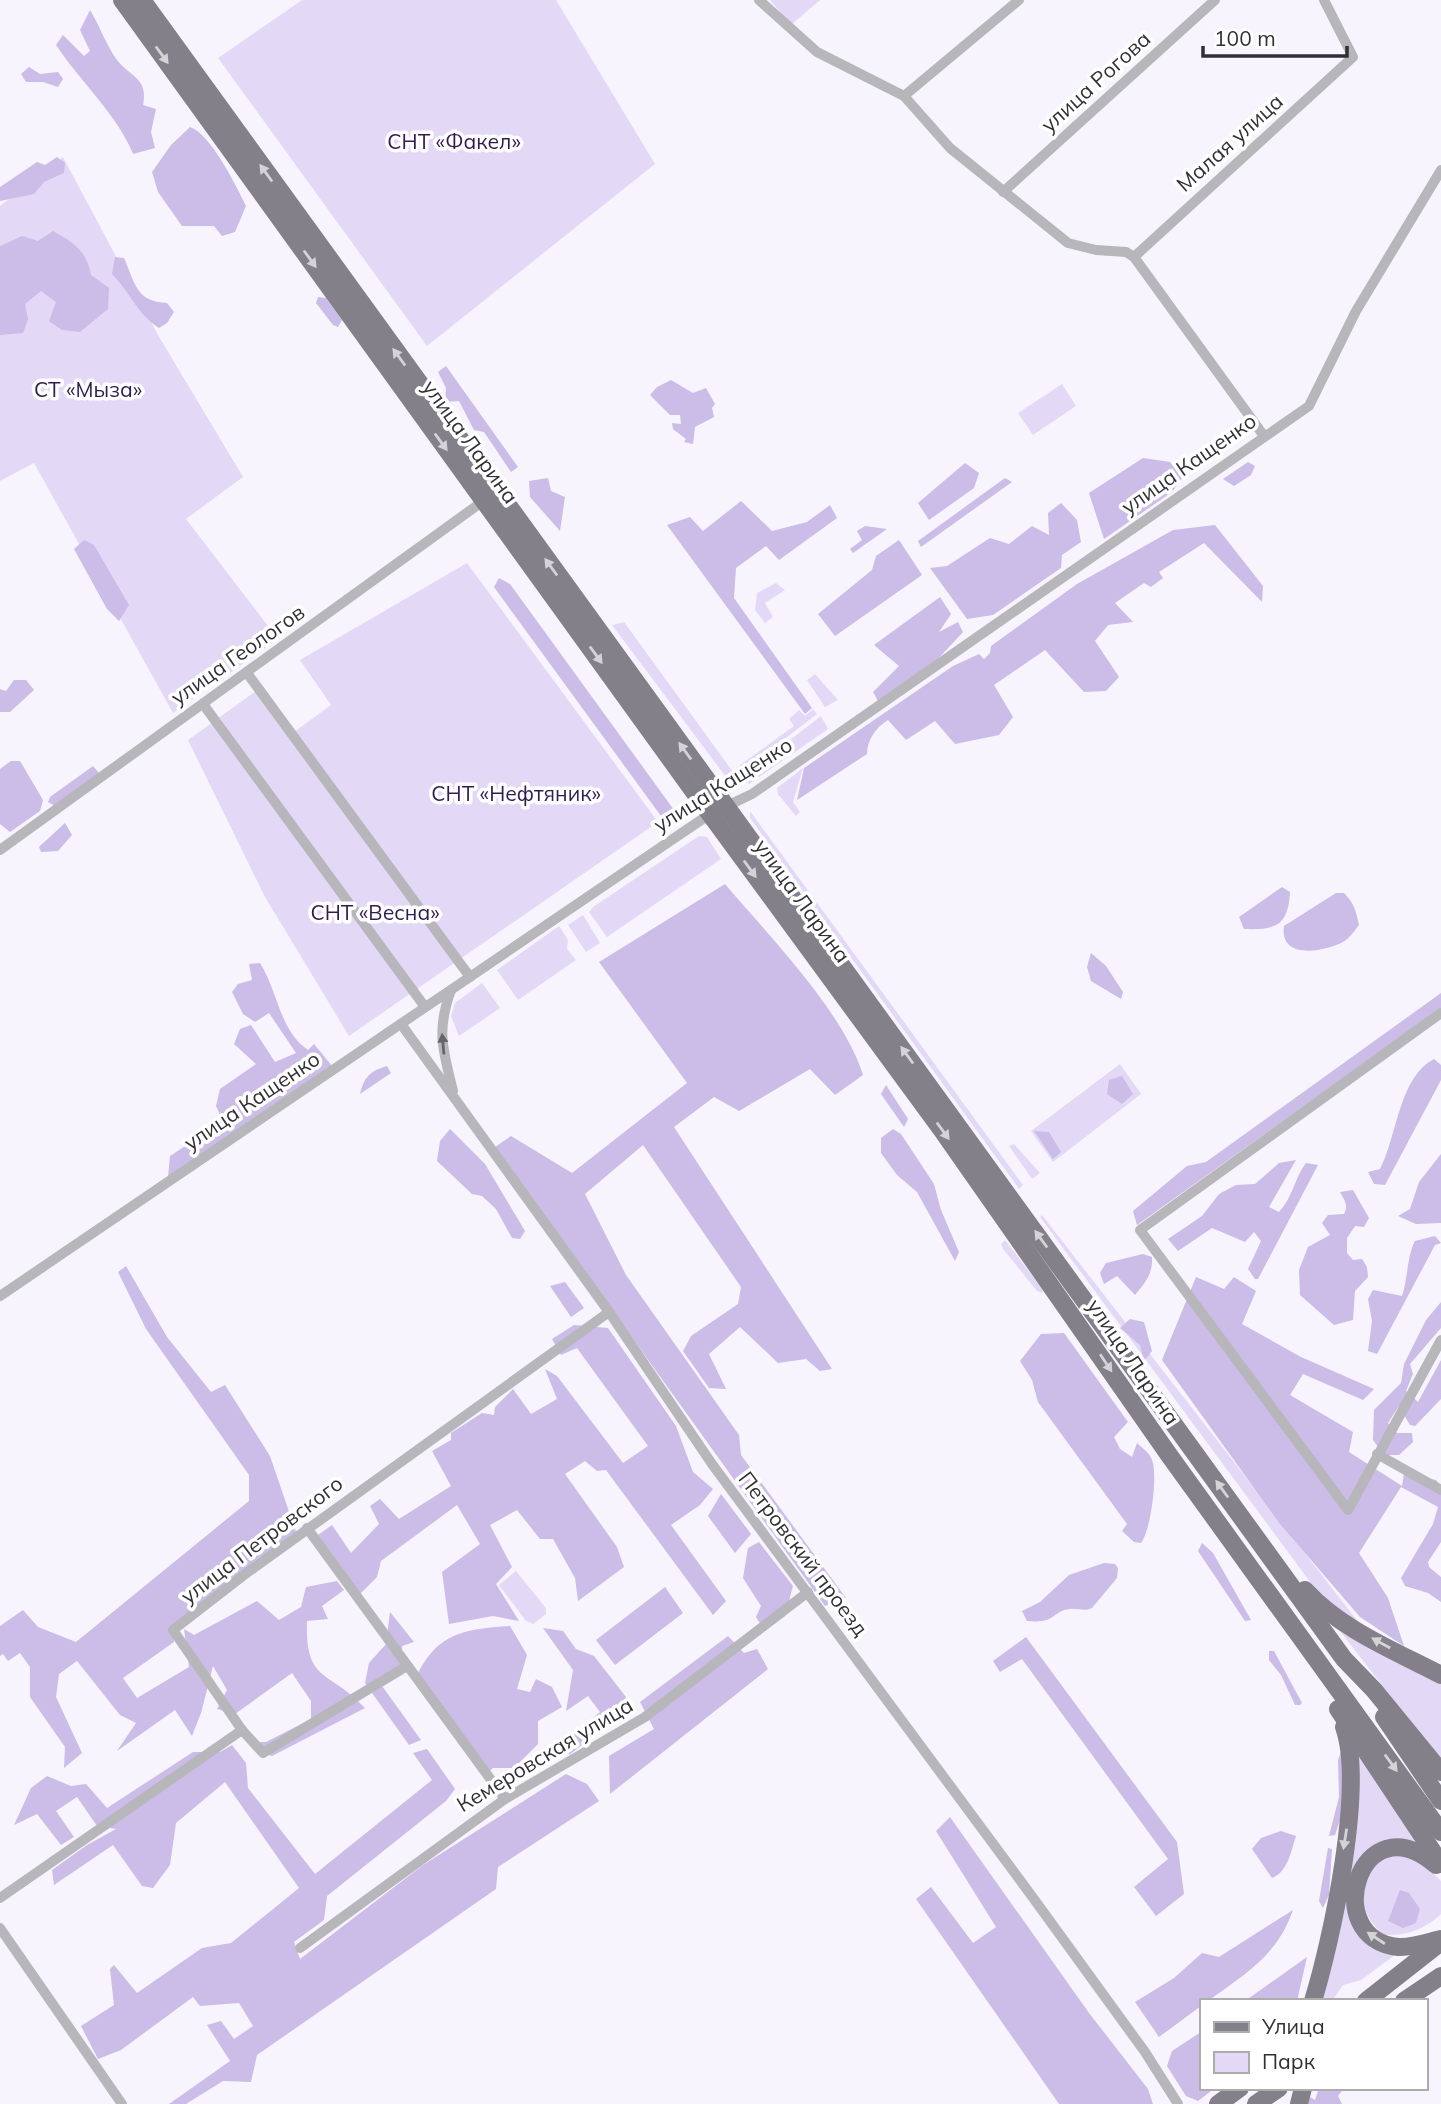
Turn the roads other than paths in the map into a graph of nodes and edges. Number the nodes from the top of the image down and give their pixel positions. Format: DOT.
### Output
graph roads {
  1 [pos="122,0"];
  2 [pos="142,0"];
  3 [pos="759,0"];
  4 [pos="1019,0"];
  5 [pos="1214,0"];
  6 [pos="1324,0"];
  7 [pos="904,96"];
  8 [pos="1441,170"];
  9 [pos="1003,192"];
  10 [pos="1134,257"];
  11 [pos="1264,436"];
  12 [pos="491,496"];
  13 [pos="247,673"];
  14 [pos="203,704"];
  15 [pos="717,810"];
  16 [pos="0,850"];
  17 [pos="470,977"];
  18 [pos="450,990"];
  19 [pos="425,1007"];
  20 [pos="1441,1013"];
  21 [pos="401,1024"];
  22 [pos="454,1097"];
  23 [pos="0,1296"];
  24 [pos="609,1312"];
  25 [pos="1441,1340"];
  26 [pos="1377,1454"];
  27 [pos="1441,1490"];
  28 [pos="307,1528"];
  29 [pos="1262,1545"];
  30 [pos="1250,1569"];
  31 [pos="808,1592"];
  32 [pos="1344,1660"];
  33 [pos="407,1666"];
  34 [pos="1441,1675"];
  35 [pos="1333,1701"];
  36 [pos="242,1730"];
  37 [pos="1441,1772"];
  38 [pos="505,1799"];
  39 [pos="1441,1801"];
  40 [pos="1441,1832"];
  41 [pos="1441,1864"];
  42 [pos="1441,1871"];
  43 [pos="0,1898"];
  44 [pos="2,1934"];
  45 [pos="1441,1940"];
  46 [pos="300,1948"];
  47 [pos="1441,1976"];
  48 [pos="1314,1999"];
  49 [pos="1368,1999"];
  50 [pos="1407,1999"];
  51 [pos="1237,2090"];
  52 [pos="1276,2090"];
  53 [pos="122,2104"];
  54 [pos="1178,2104"];
  55 [pos="1218,2104"];
  56 [pos="1256,2104"];
  1 -- 12 [label="main road, улица Ларина, one-way"];
  12 -- 2 [label="main road, улица Ларина, one-way"];
  3 -- 7 [label="street"];
  4 -- 7 [label="street"];
  5 -- 9 [label="street, улица Рогова"];
  6 -- 10 [label="street, Малая улица"];
  7 -- 9 [label="street"];
  8 -- 11 [label="street, улица Кащенко"];
  9 -- 10 [label="street"];
  10 -- 11 [label="street"];
  11 -- 15 [label="street, улица Кащенко"];
  12 -- 13 [label="street, улица Геологов"];
  12 -- 15 [label="main road, улица Ларина"];
  13 -- 14 [label="street, улица Геологов"];
  13 -- 17 [label="street"];
  14 -- 16 [label="street, улица Геологов"];
  14 -- 19 [label="street"];
  15 -- 17 [label="street, улица Кащенко"];
  29 -- 15 [label="main road, улица Ларина, one-way"];
  15 -- 30 [label="main road, улица Ларина, one-way"];
  17 -- 18 [label="street, улица Кащенко"];
  18 -- 19 [label="street, улица Кащенко"];
  22 -- 18 [label="street, one-way"];
  19 -- 21 [label="street, улица Кащенко"];
  20 -- 26 [label="street"];
  21 -- 22 [label="street, Петровский проезд"];
  21 -- 23 [label="street, улица Кащенко"];
  22 -- 24 [label="street, Петровский проезд"];
  24 -- 28 [label="street, улица Петровского"];
  24 -- 31 [label="street, Петровский проезд"];
  25 -- 26 [label="street"];
  26 -- 27 [label="street"];
  28 -- 33 [label="street"];
  28 -- 36 [label="street, улица Петровского"];
  29 -- 32 [label="main road"];
  34 -- 29 [label="main road, one-way"];
  30 -- 35 [label="main road"];
  30 -- 40 [label="main road, улица Ларина, one-way"];
  31 -- 38 [label="street, Кемеровская улица"];
  31 -- 54 [label="street, Петровский проезд"];
  32 -- 37 [label="main road"];
  32 -- 39 [label="main road"];
  33 -- 36 [label="street"];
  33 -- 38 [label="street"];
  35 -- 41 [label="main road"];
  35 -- 48 [label="main road, one-way"];
  36 -- 43 [label="street"];
  38 -- 46 [label="street, Кемеровская улица"];
  45 -- 42 [label="main road, one-way"];
  44 -- 53 [label="street"];
  45 -- 49 [label="main road"];
  47 -- 50 [label="main road"];
  51 -- 55 [label="main road"];
  52 -- 56 [label="main road"];
}
